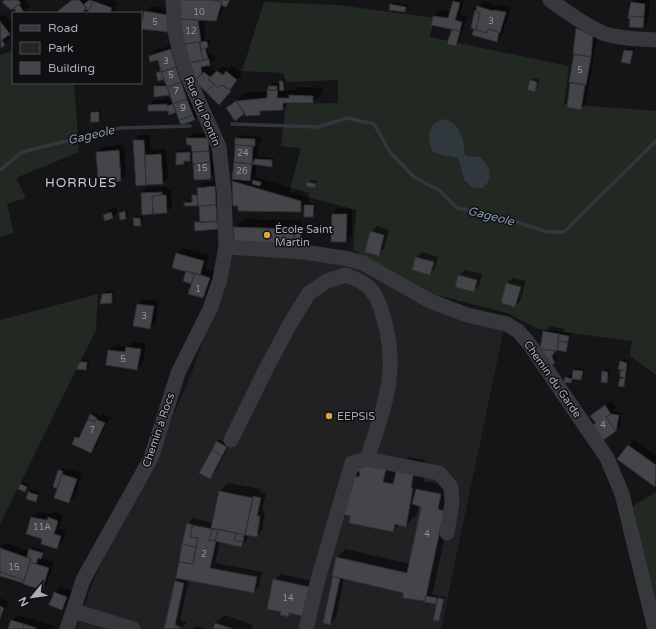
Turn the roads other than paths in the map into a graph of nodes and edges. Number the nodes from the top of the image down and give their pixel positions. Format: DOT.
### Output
graph roads {
  1 [pos="173,0"];
  2 [pos="550,0"];
  3 [pos="656,40"];
  4 [pos="226,247"];
  5 [pos="231,440"];
  6 [pos="367,459"];
  7 [pos="447,533"];
  8 [pos="74,610"];
  9 [pos="67,629"];
  10 [pos="133,629"];
  11 [pos="306,629"];
  12 [pos="656,629"];
  1 -- 4 [label="street, Rue du Pontin"];
  2 -- 3 [label="street"];
  4 -- 8 [label="street, Chemin à Rocs"];
  4 -- 12 [label="street, Chemin du Garde"];
  5 -- 6 [label="street"];
  6 -- 7 [label="street"];
  6 -- 11 [label="street"];
  8 -- 9 [label="street, Chemin à Rocs"];
  8 -- 10 [label="street"];
}
